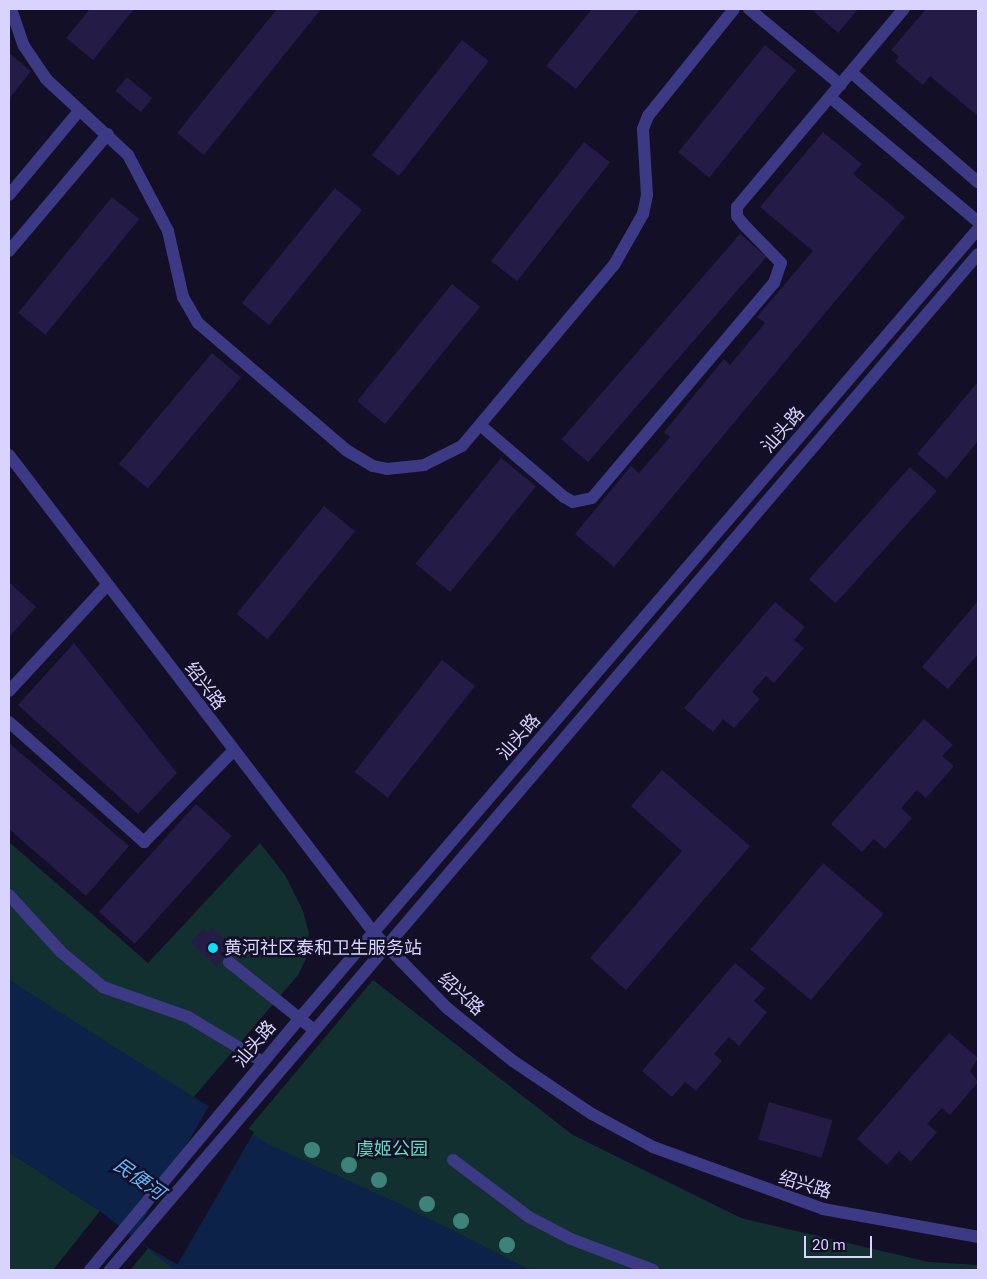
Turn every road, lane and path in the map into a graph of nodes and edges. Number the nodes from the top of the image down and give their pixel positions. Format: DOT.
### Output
graph roads {
  1 [pos="11,9"];
  2 [pos="734,9"];
  3 [pos="749,9"];
  4 [pos="904,9"];
  5 [pos="852,73"];
  6 [pos="841,85"];
  7 [pos="831,98"];
  8 [pos="80,110"];
  9 [pos="108,134"];
  10 [pos="978,182"];
  11 [pos="9,195"];
  12 [pos="978,222"];
  13 [pos="978,229"];
  14 [pos="9,251"];
  15 [pos="978,254"];
  16 [pos="480,425"];
  17 [pos="9,455"];
  18 [pos="107,586"];
  19 [pos="9,691"];
  20 [pos="9,722"];
  21 [pos="232,752"];
  22 [pos="9,895"];
  23 [pos="374,932"];
  24 [pos="384,945"];
  25 [pos="229,962"];
  26 [pos="300,1018"];
  27 [pos="313,1029"];
  28 [pos="263,1062"];
  29 [pos="453,1160"];
  30 [pos="978,1237"];
  31 [pos="112,1268"];
  32 [pos="90,1270"];
  33 [pos="653,1270"];
  1 -- 8 [label="street"];
  2 -- 16 [label="street"];
  3 -- 6 [label="street"];
  4 -- 5 [label="street"];
  5 -- 6 [label="street"];
  5 -- 10 [label="street"];
  6 -- 7 [label="street"];
  7 -- 12 [label="street"];
  7 -- 16 [label="street"];
  8 -- 9 [label="street"];
  8 -- 11 [label="street"];
  9 -- 14 [label="street"];
  9 -- 16 [label="street"];
  13 -- 23 [label="street, 汕头路"];
  15 -- 24 [label="street, 汕头路"];
  17 -- 18 [label="street, 绍兴路"];
  18 -- 19 [label="street"];
  18 -- 21 [label="street, 绍兴路"];
  20 -- 21 [label="street"];
  21 -- 23 [label="street, 绍兴路"];
  22 -- 28 [label="street"];
  23 -- 24 [label="street, 绍兴路"];
  23 -- 26 [label="street, 汕头路"];
  24 -- 27 [label="street, 汕头路"];
  24 -- 30 [label="street, 绍兴路"];
  25 -- 26 [label="street"];
  26 -- 27 [label="street"];
  26 -- 28 [label="street, 汕头路"];
  27 -- 31 [label="street, 汕头路"];
  28 -- 32 [label="street, 汕头路"];
  29 -- 33 [label="street"];
}
